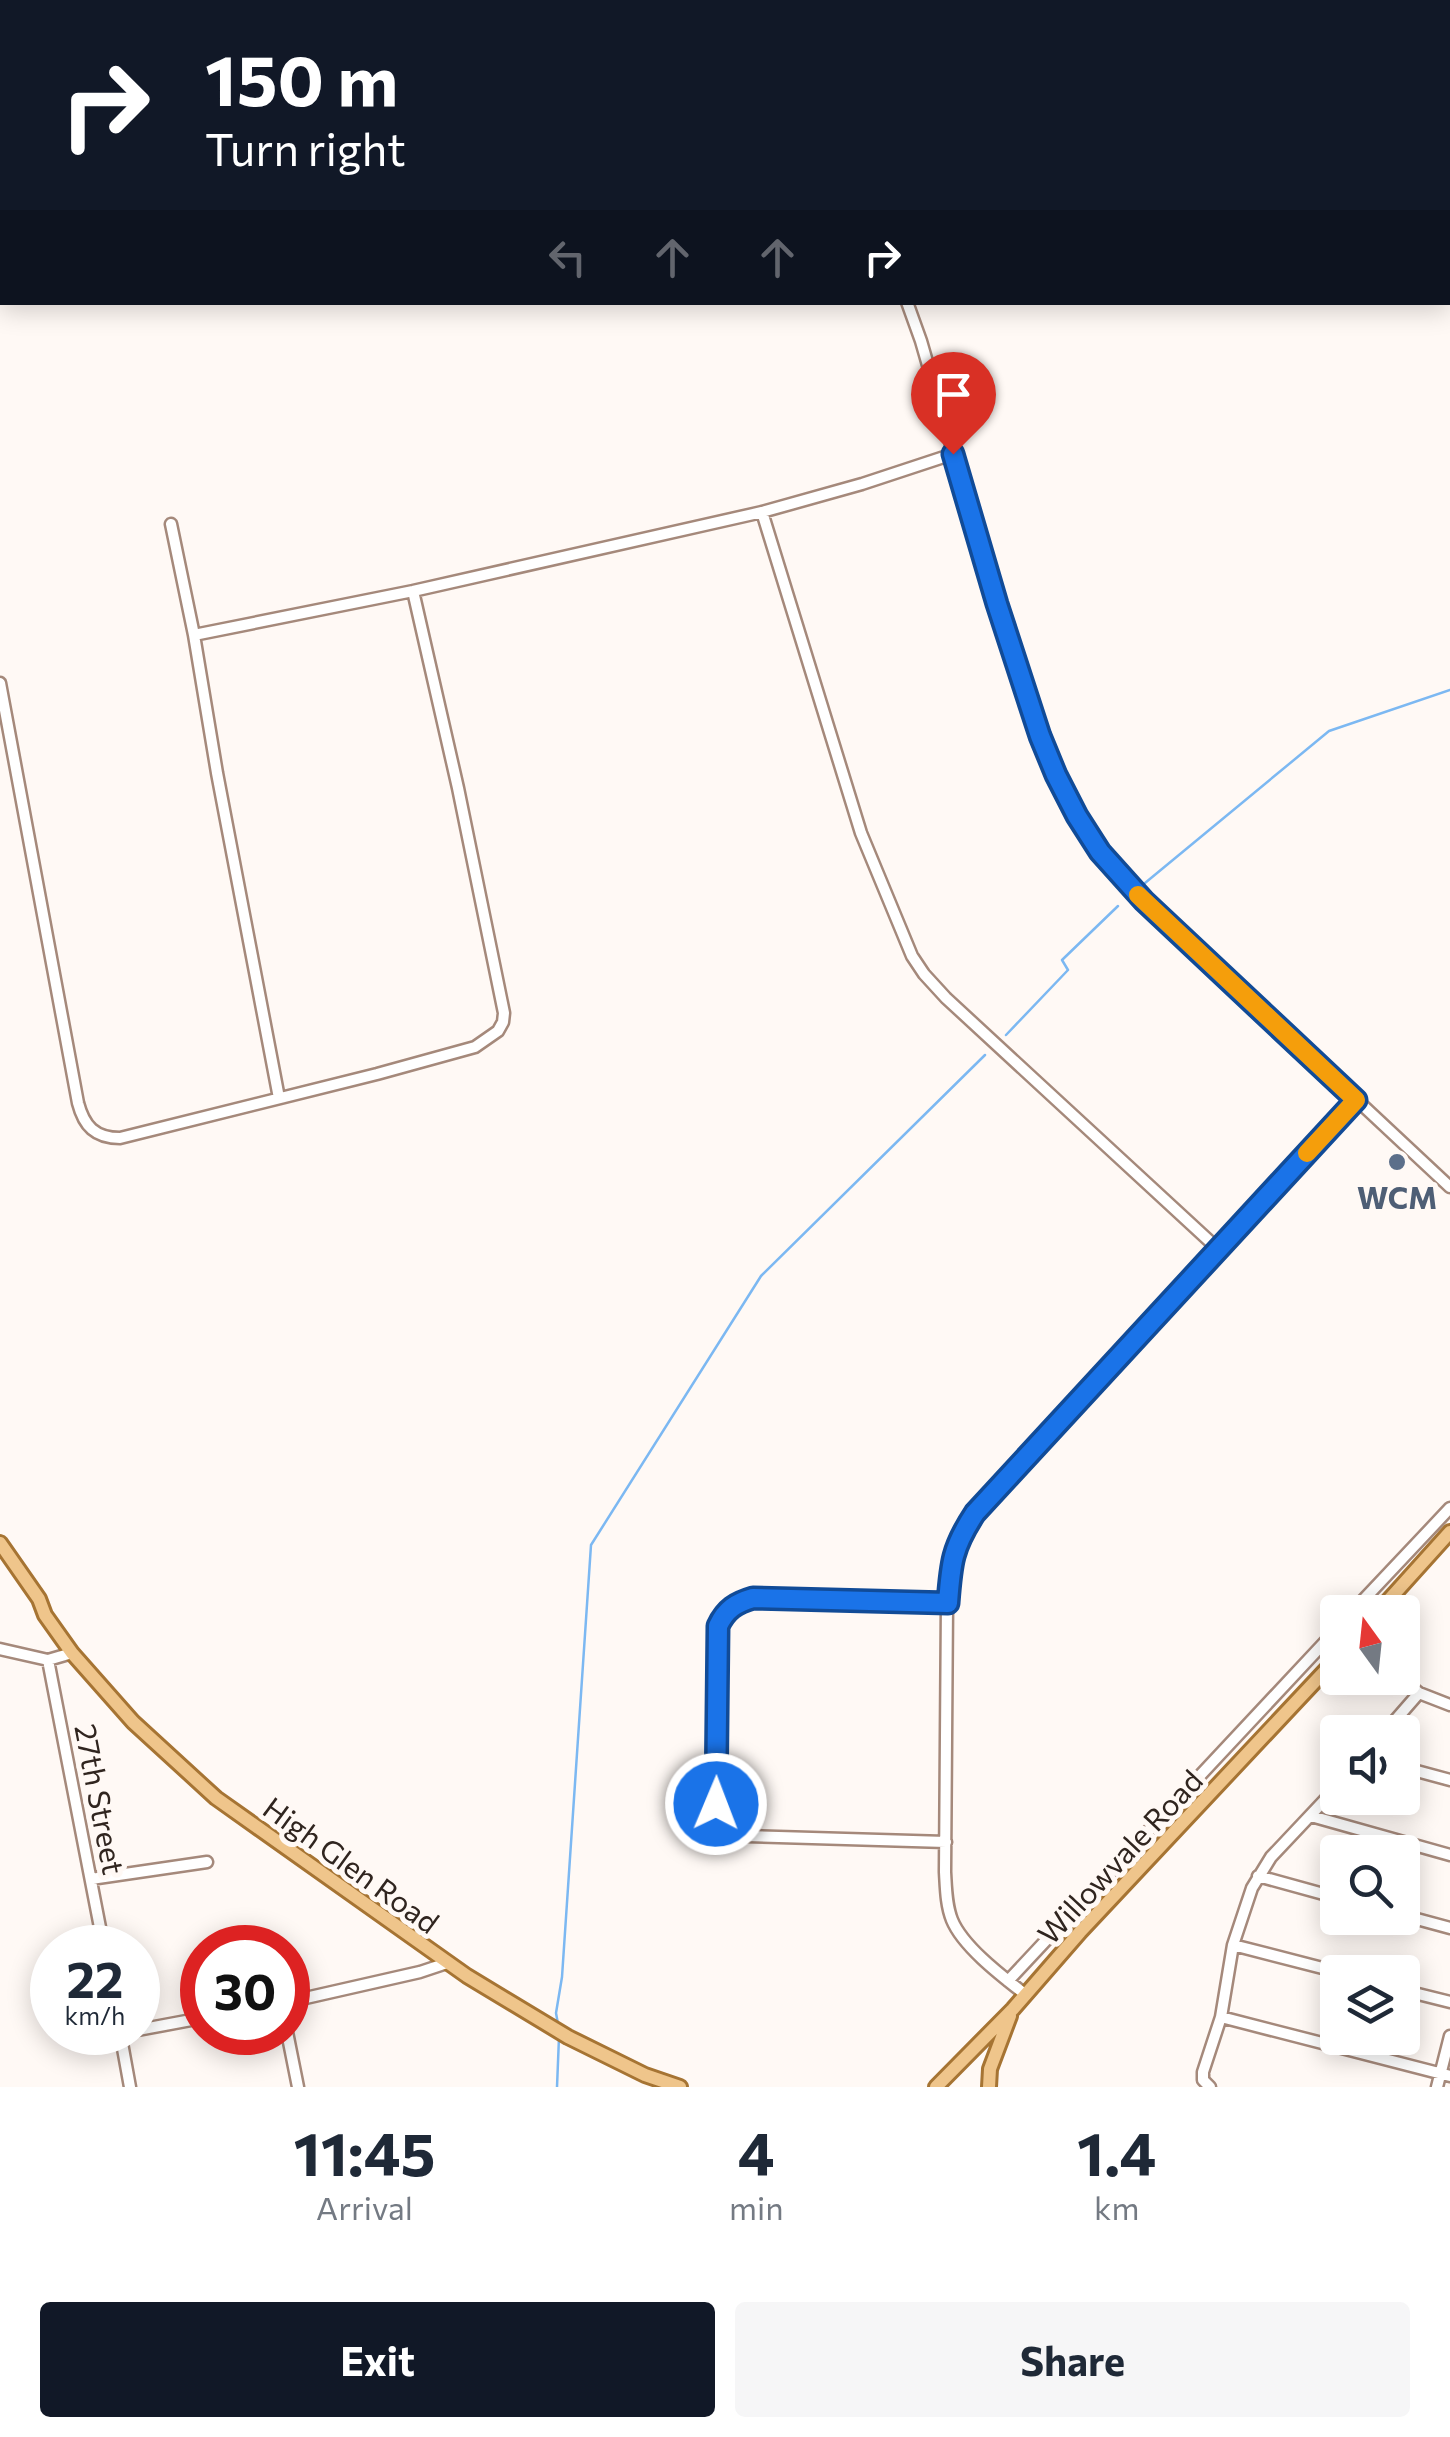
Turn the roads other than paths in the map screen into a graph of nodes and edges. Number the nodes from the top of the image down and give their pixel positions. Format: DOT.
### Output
graph roads {
  1 [pos="908,305"];
  2 [pos="953,454"];
  3 [pos="762,512"];
  4 [pos="171,524"];
  5 [pos="414,590"];
  6 [pos="194,635"];
  7 [pos="0,684"];
  8 [pos="279,1098"];
  9 [pos="1356,1100"];
  10 [pos="1450,1187"];
  11 [pos="1218,1249"];
  12 [pos="1450,1508"];
  13 [pos="1450,1532"];
  14 [pos="0,1543"];
  15 [pos="0,1556"];
  16 [pos="1368,1595"];
  17 [pos="1393,1595"];
  18 [pos="948,1603"];
  19 [pos="46,1615"];
  20 [pos="1320,1647"];
  21 [pos="0,1649"];
  22 [pos="72,1653"];
  23 [pos="48,1660"];
  24 [pos="1320,1676"];
  25 [pos="1420,1693"];
  26 [pos="1417,1695"];
  27 [pos="1450,1704"];
  28 [pos="1400,1715"];
  29 [pos="1420,1772"];
  30 [pos="1450,1780"];
  31 [pos="1320,1806"];
  32 [pos="1311,1816"];
  33 [pos="946,1842"];
  34 [pos="1450,1854"];
  35 [pos="207,1862"];
  36 [pos="1258,1876"];
  37 [pos="91,1879"];
  38 [pos="1320,1893"];
  39 [pos="1420,1920"];
  40 [pos="100,1925"];
  41 [pos="1450,1928"];
  42 [pos="1233,1945"];
  43 [pos="446,1963"];
  44 [pos="1320,1967"];
  45 [pos="1008,1981"];
  46 [pos="1026,1994"];
  47 [pos="1420,1994"];
  48 [pos="310,1997"];
  49 [pos="1450,2002"];
  50 [pos="1013,2009"];
  51 [pos="1222,2017"];
  52 [pos="1450,2036"];
  53 [pos="125,2055"];
  54 [pos="292,2055"];
  55 [pos="1445,2075"];
  56 [pos="937,2084"];
  57 [pos="130,2087"];
  58 [pos="298,2087"];
  59 [pos="680,2087"];
  60 [pos="989,2087"];
  61 [pos="1210,2087"];
  62 [pos="1437,2087"];
  1 -- 2 [label="street"];
  2 -- 3 [label="street"];
  2 -- 9 [label="street"];
  3 -- 5 [label="street"];
  3 -- 11 [label="street"];
  4 -- 6 [label="street"];
  5 -- 6 [label="street"];
  5 -- 8 [label="street"];
  6 -- 8 [label="street"];
  7 -- 8 [label="street"];
  9 -- 10 [label="street"];
  9 -- 11 [label="street"];
  11 -- 18 [label="street"];
  12 -- 16 [label="street"];
  13 -- 17 [label="main road"];
  14 -- 19 [label="main road, High Glen Road"];
  15 -- 19 [label="main road, High Glen Road"];
  18 -- 33 [label="street"];
  18 -- 33 [label="street"];
  19 -- 22 [label="main road, High Glen Road"];
  20 -- 45 [label="street"];
  21 -- 23 [label="street"];
  22 -- 23 [label="street"];
  22 -- 43 [label="main road, High Glen Road"];
  23 -- 37 [label="street, 27th Street"];
  24 -- 46 [label="main road, Willowvale Road"];
  25 -- 27 [label="street"];
  26 -- 28 [label="street"];
  29 -- 30 [label="street"];
  31 -- 32 [label="street"];
  32 -- 34 [label="street"];
  32 -- 36 [label="street"];
  33 -- 45 [label="street"];
  35 -- 37 [label="street"];
  36 -- 38 [label="street"];
  36 -- 42 [label="street"];
  37 -- 40 [label="street, 27th Street"];
  39 -- 41 [label="street"];
  42 -- 44 [label="street"];
  42 -- 51 [label="street"];
  43 -- 48 [label="street"];
  43 -- 59 [label="main road, High Glen Road"];
  45 -- 46 [label="street"];
  46 -- 50 [label="main road, Willowvale Road"];
  47 -- 49 [label="street"];
  50 -- 56 [label="main road, Willowvale Road"];
  50 -- 60 [label="main road"];
  51 -- 55 [label="street"];
  51 -- 61 [label="street"];
  52 -- 55 [label="street"];
  53 -- 57 [label="street"];
  54 -- 58 [label="street"];
  55 -- 62 [label="street"];
}
